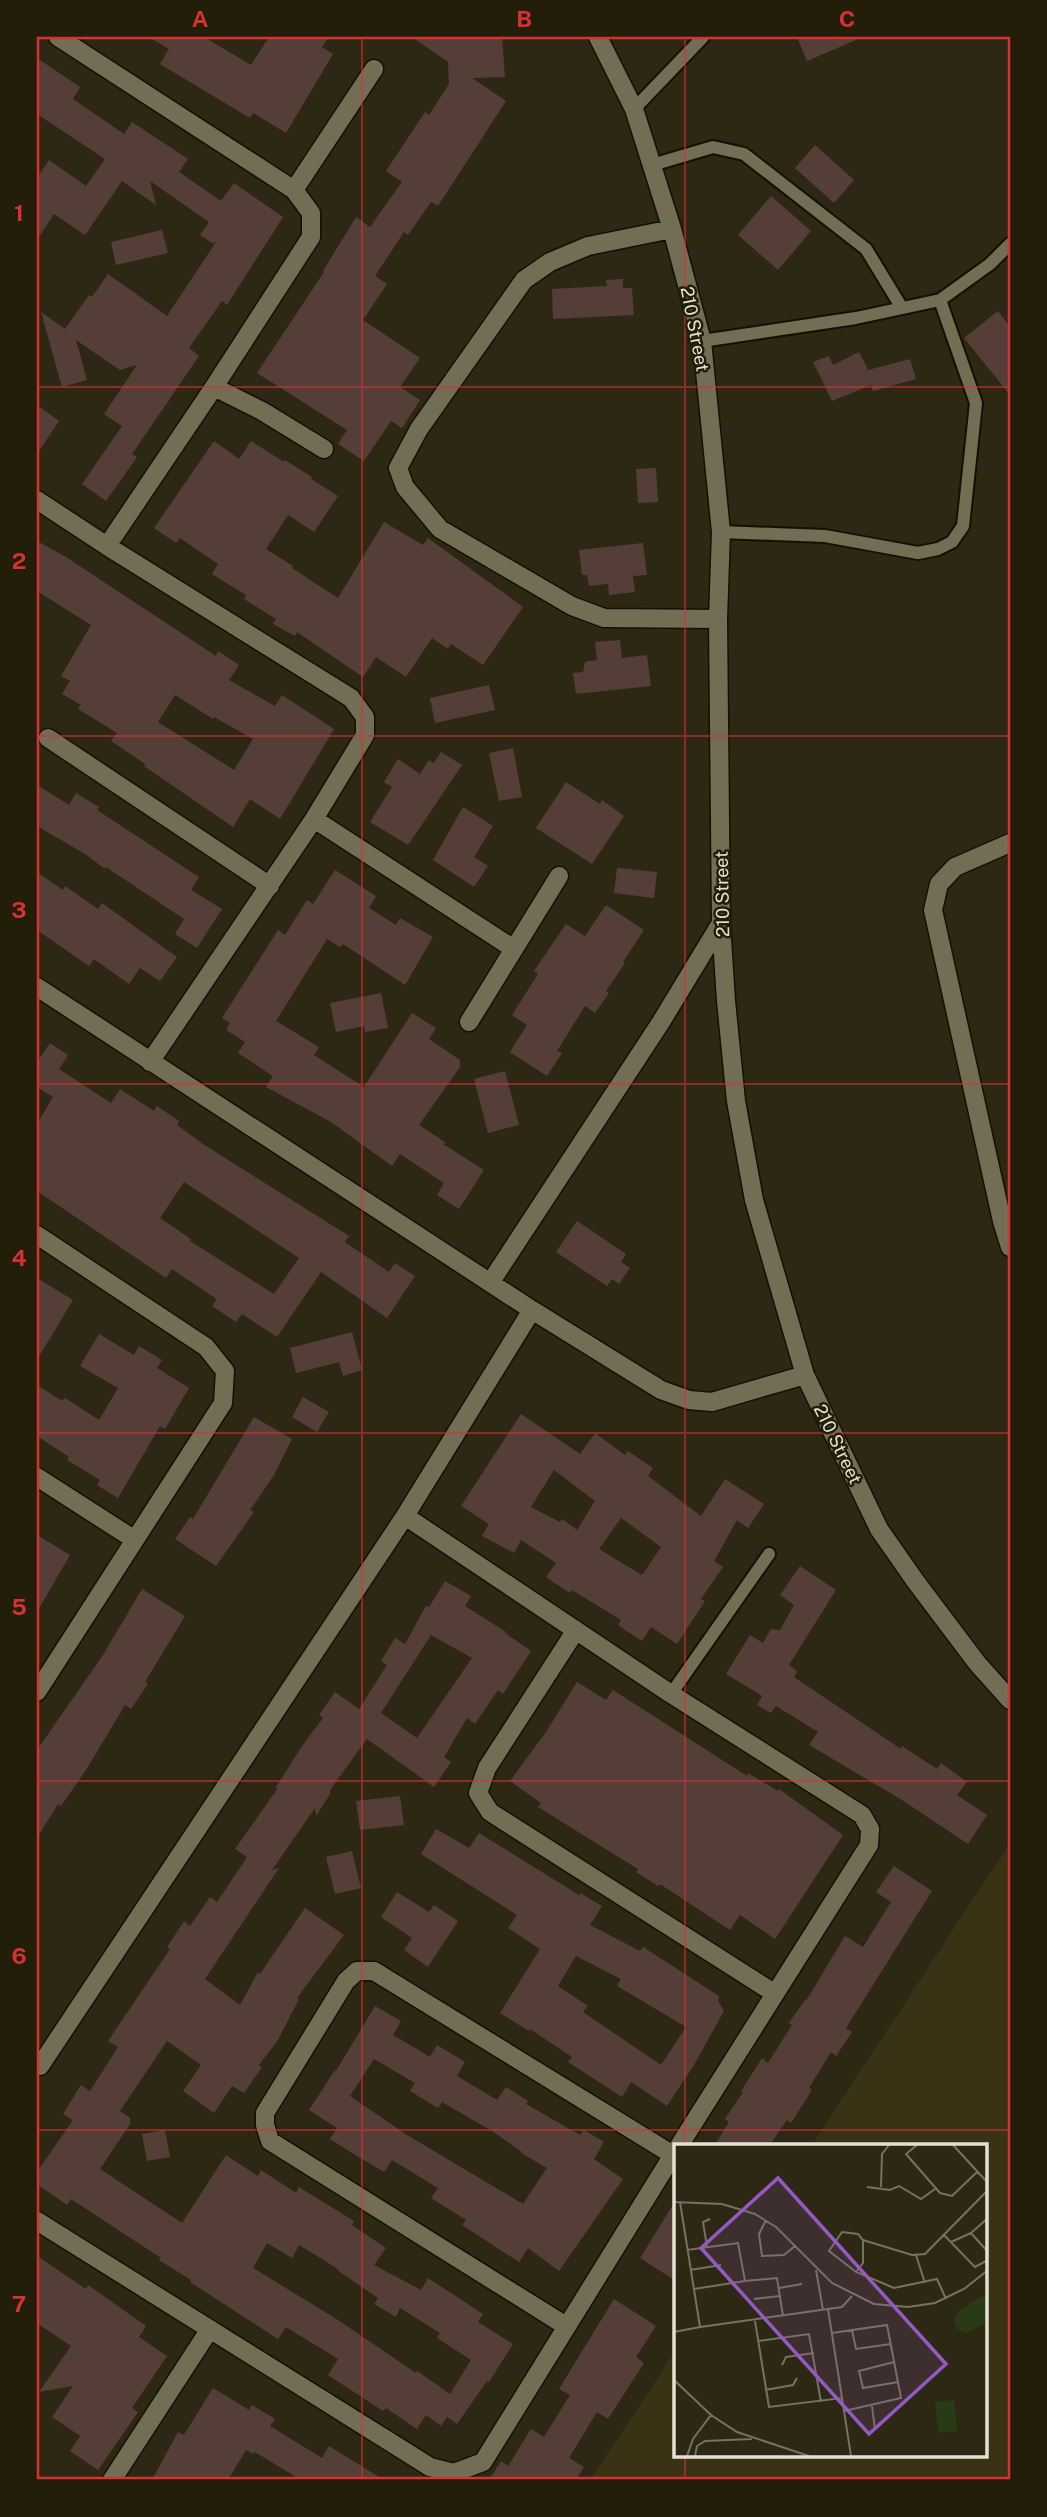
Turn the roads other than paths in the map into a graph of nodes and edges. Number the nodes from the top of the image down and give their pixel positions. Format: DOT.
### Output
graph roads {
  1 [pos="58,37"];
  2 [pos="598,37"];
  3 [pos="703,37"];
  4 [pos="374,69"];
  5 [pos="634,109"];
  6 [pos="652,165"];
  7 [pos="295,190"];
  8 [pos="672,229"];
  9 [pos="1010,244"];
  10 [pos="940,300"];
  11 [pos="902,308"];
  12 [pos="702,341"];
  13 [pos="214,387"];
  14 [pos="324,449"];
  15 [pos="37,500"];
  16 [pos="721,532"];
  17 [pos="107,546"];
  18 [pos="718,620"];
  19 [pos="48,738"];
  20 [pos="314,819"];
  21 [pos="1010,843"];
  22 [pos="559,876"];
  23 [pos="270,886"];
  24 [pos="721,923"];
  25 [pos="514,949"];
  26 [pos="37,987"];
  27 [pos="469,1022"];
  28 [pos="150,1062"];
  29 [pos="1006,1220"];
  30 [pos="37,1234"];
  31 [pos="1010,1247"];
  32 [pos="490,1283"];
  33 [pos="532,1310"];
  34 [pos="805,1376"];
  35 [pos="37,1477"];
  36 [pos="405,1516"];
  37 [pos="135,1540"];
  38 [pos="769,1554"];
  39 [pos="576,1630"];
  40 [pos="37,1692"];
  41 [pos="671,1694"];
  42 [pos="1010,1700"];
  43 [pos="774,1993"];
  44 [pos="38,2067"];
  45 [pos="680,2144"];
  46 [pos="674,2150"];
  47 [pos="674,2154"];
  48 [pos="37,2221"];
  49 [pos="566,2326"];
  50 [pos="210,2329"];
  51 [pos="112,2480"];
  1 -- 7 [label="street"];
  2 -- 5 [label="street, 210 Street"];
  3 -- 5 [label="lane"];
  4 -- 7 [label="street"];
  5 -- 6 [label="street, 210 Street"];
  6 -- 8 [label="street, 210 Street"];
  6 -- 11 [label="lane"];
  7 -- 13 [label="street"];
  8 -- 12 [label="street, 210 Street"];
  8 -- 18 [label="street"];
  9 -- 10 [label="lane"];
  10 -- 11 [label="lane"];
  10 -- 16 [label="lane"];
  11 -- 12 [label="lane"];
  12 -- 16 [label="street, 210 Street"];
  13 -- 14 [label="street"];
  13 -- 17 [label="street"];
  15 -- 17 [label="street"];
  16 -- 18 [label="street, 210 Street"];
  17 -- 20 [label="street"];
  18 -- 24 [label="street, 210 Street"];
  19 -- 23 [label="street"];
  20 -- 23 [label="street"];
  20 -- 25 [label="street"];
  21 -- 29 [label="street"];
  22 -- 25 [label="street"];
  23 -- 28 [label="street"];
  24 -- 32 [label="street"];
  24 -- 34 [label="street, 210 Street"];
  25 -- 27 [label="street"];
  26 -- 28 [label="street"];
  28 -- 32 [label="street"];
  29 -- 31 [label="street"];
  30 -- 37 [label="street"];
  32 -- 33 [label="street"];
  33 -- 34 [label="street"];
  33 -- 36 [label="street"];
  34 -- 42 [label="street, 210 Street"];
  35 -- 37 [label="street"];
  36 -- 39 [label="street"];
  36 -- 44 [label="street"];
  37 -- 40 [label="street"];
  38 -- 41 [label="lane"];
  39 -- 41 [label="street"];
  39 -- 43 [label="street"];
  41 -- 43 [label="street"];
  43 -- 45 [label="street"];
  46 -- 49 [label="street"];
  47 -- 49 [label="street"];
  48 -- 50 [label="street"];
  49 -- 50 [label="street"];
  50 -- 51 [label="street"];
}
